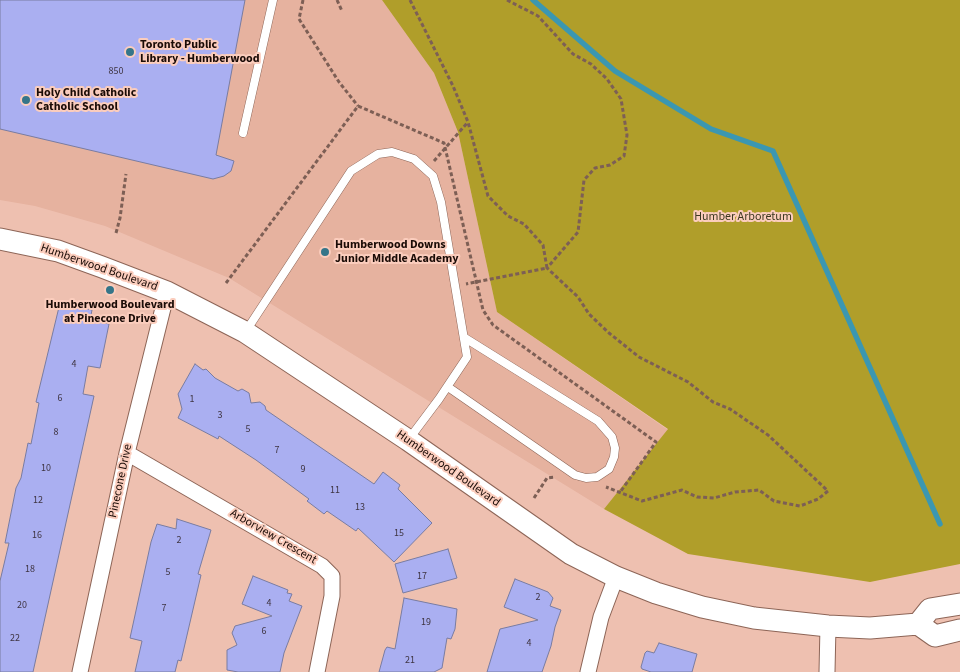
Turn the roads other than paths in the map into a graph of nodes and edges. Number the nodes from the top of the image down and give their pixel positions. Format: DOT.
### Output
graph roads {
  1 [pos="273,0"];
  2 [pos="243,133"];
  3 [pos="0,239"];
  4 [pos="168,292"];
  5 [pos="245,332"];
  6 [pos="465,338"];
  7 [pos="448,387"];
  8 [pos="408,440"];
  9 [pos="127,453"];
  10 [pos="616,577"];
  11 [pos="960,604"];
  12 [pos="918,624"];
  13 [pos="828,626"];
  14 [pos="960,630"];
  15 [pos="80,672"];
  16 [pos="317,672"];
  17 [pos="588,672"];
  18 [pos="828,672"];
  1 -- 2 [label="lane"];
  3 -- 4 [label="street, Humberwood Boulevard"];
  4 -- 5 [label="street, Humberwood Boulevard"];
  4 -- 9 [label="street, Pinecone Drive"];
  5 -- 6 [label="lane"];
  5 -- 8 [label="street, Humberwood Boulevard"];
  6 -- 7 [label="lane"];
  6 -- 7 [label="lane"];
  7 -- 8 [label="lane"];
  8 -- 10 [label="street, Humberwood Boulevard"];
  9 -- 15 [label="street, Pinecone Drive"];
  9 -- 16 [label="street, Arborview Crescent"];
  10 -- 13 [label="street, Humberwood Boulevard"];
  10 -- 17 [label="street"];
  11 -- 12 [label="street"];
  12 -- 13 [label="street, Humberwood Boulevard"];
  12 -- 14 [label="street"];
  13 -- 18 [label="street"];
}
